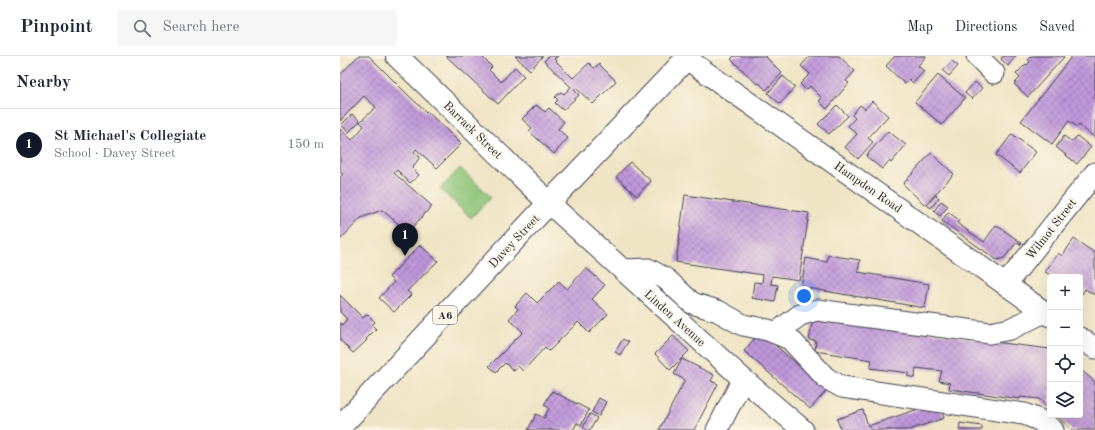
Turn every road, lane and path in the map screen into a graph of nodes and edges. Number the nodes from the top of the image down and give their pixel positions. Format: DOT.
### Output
graph roads {
  1 [pos="397,56"];
  2 [pos="977,56"];
  3 [pos="688,58"];
  4 [pos="994,72"];
  5 [pos="1095,173"];
  6 [pos="549,203"];
  7 [pos="623,270"];
  8 [pos="1006,284"];
  9 [pos="1047,314"];
  10 [pos="776,334"];
  11 [pos="1083,340"];
  12 [pos="1095,348"];
  13 [pos="743,379"];
  14 [pos="340,427"];
  15 [pos="717,430"];
  16 [pos="803,430"];
  17 [pos="1053,430"];
  1 -- 6 [label="main road, Barrack Street"];
  2 -- 4 [label="street"];
  3 -- 6 [label="main road, Davey Street / A6"];
  3 -- 8 [label="street, Hampden Road"];
  5 -- 8 [label="street, Wilmot Street"];
  6 -- 7 [label="street, Linden Avenue"];
  6 -- 14 [label="main road, Davey Street / A6"];
  7 -- 10 [label="street"];
  7 -- 13 [label="street, Linden Avenue"];
  8 -- 9 [label="street, Hampden Road"];
  9 -- 10 [label="street"];
  10 -- 17 [label="street"];
  11 -- 12 [label="street"];
  13 -- 15 [label="street"];
  13 -- 16 [label="street, Linden Avenue"];
}
